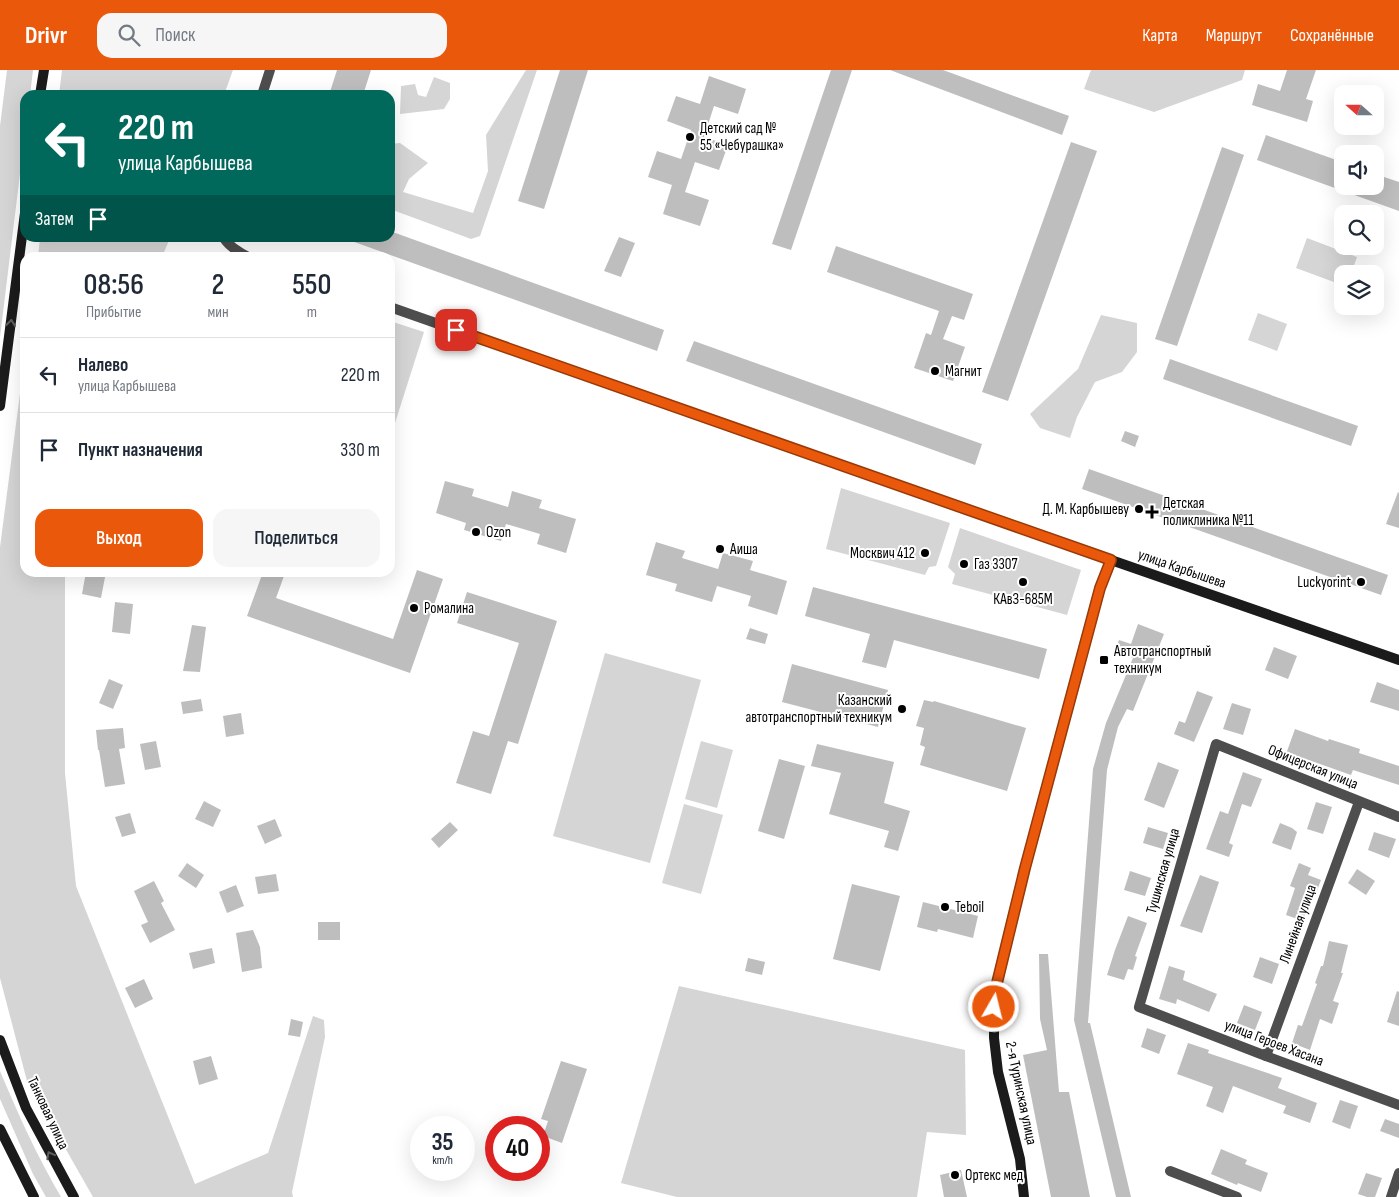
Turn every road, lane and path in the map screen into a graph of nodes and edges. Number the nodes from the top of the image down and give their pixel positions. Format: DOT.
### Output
graph roads {
  1 [pos="44,70"];
  2 [pos="270,70"];
  3 [pos="41,90"];
  4 [pos="264,90"];
  5 [pos="21,242"];
  6 [pos="227,242"];
  7 [pos="238,252"];
  8 [pos="395,309"];
  9 [pos="0,406"];
  10 [pos="1111,560"];
  11 [pos="1399,660"];
  12 [pos="1216,744"];
  13 [pos="1359,802"];
  14 [pos="1399,816"];
  15 [pos="1139,1006"];
  16 [pos="0,1040"];
  17 [pos="1266,1056"];
  18 [pos="1399,1105"];
  19 [pos="0,1128"];
  20 [pos="1170,1171"];
  21 [pos="1399,1173"];
  22 [pos="34,1197"];
  23 [pos="74,1197"];
  24 [pos="1024,1197"];
  25 [pos="1237,1197"];
  26 [pos="1391,1197"];
  1 -- 3 [label="street"];
  2 -- 4 [label="street"];
  9 -- 5 [label="street, one-way"];
  6 -- 7 [label="street"];
  8 -- 10 [label="street, улица Карбышева"];
  10 -- 11 [label="street, улица Карбышева"];
  10 -- 24 [label="street, 2-я Туринская улица"];
  12 -- 13 [label="street, Офицерская улица"];
  12 -- 15 [label="street, Тушинская улица"];
  13 -- 14 [label="street, Офицерская улица"];
  13 -- 17 [label="street, Линейная улица"];
  15 -- 17 [label="street, улица Героев Хасана"];
  23 -- 16 [label="street, Танковая улица, one-way"];
  17 -- 18 [label="street, улица Героев Хасана"];
  19 -- 22 [label="street"];
  20 -- 25 [label="street"];
  21 -- 26 [label="street"];
}
